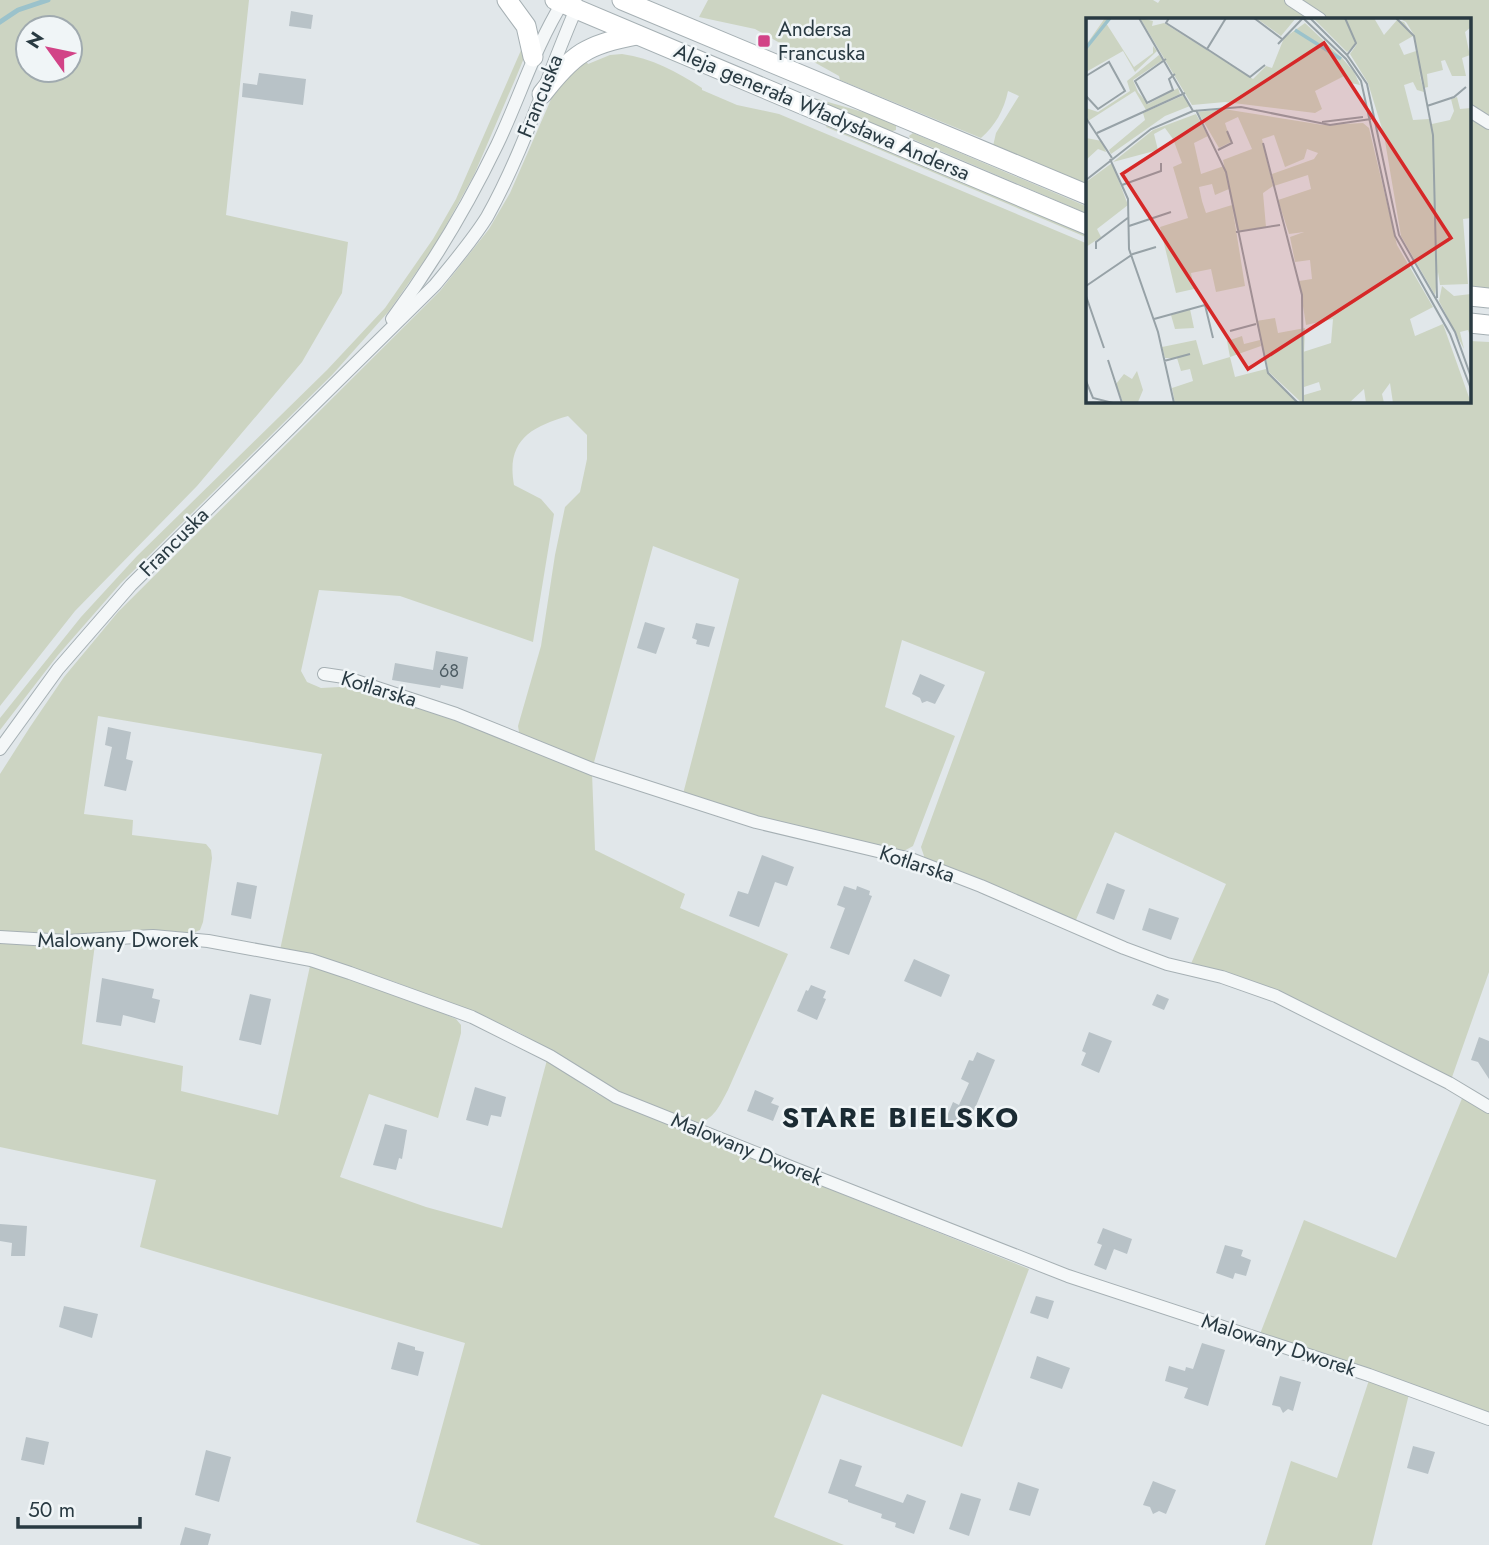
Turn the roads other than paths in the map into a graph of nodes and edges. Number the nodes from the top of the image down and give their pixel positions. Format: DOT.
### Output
graph roads {
  1 [pos="507,0"];
  2 [pos="622,0"];
  3 [pos="1291,0"];
  4 [pos="566,2"];
  5 [pos="1318,18"];
  6 [pos="637,35"];
  7 [pos="533,57"];
  8 [pos="542,94"];
  9 [pos="1472,112"];
  10 [pos="908,119"];
  11 [pos="1489,122"];
  12 [pos="897,145"];
  13 [pos="1086,194"];
  14 [pos="1086,224"];
  15 [pos="367,352"];
  16 [pos="324,674"];
  17 [pos="0,749"];
  18 [pos="0,937"];
  19 [pos="1489,1107"];
  20 [pos="1489,1419"];
  1 -- 7 [label="main road"];
  2 -- 10 [label="main road, Aleja generała Władysława Andersa"];
  3 -- 5 [label="street"];
  4 -- 6 [label="main road, Aleja generała Władysława Andersa"];
  4 -- 7 [label="street, Francuska"];
  4 -- 8 [label="street, Francuska"];
  6 -- 8 [label="main road"];
  6 -- 12 [label="main road, Aleja generała Władysława Andersa"];
  7 -- 15 [label="street, Francuska"];
  8 -- 15 [label="street, Francuska"];
  9 -- 11 [label="street"];
  10 -- 12 [label="main road"];
  10 -- 13 [label="main road, Aleja generała Władysława Andersa"];
  12 -- 14 [label="main road, Aleja generała Władysława Andersa"];
  15 -- 17 [label="street, Francuska"];
  16 -- 19 [label="street, Kotlarska"];
  18 -- 20 [label="street, Malowany Dworek"];
}
